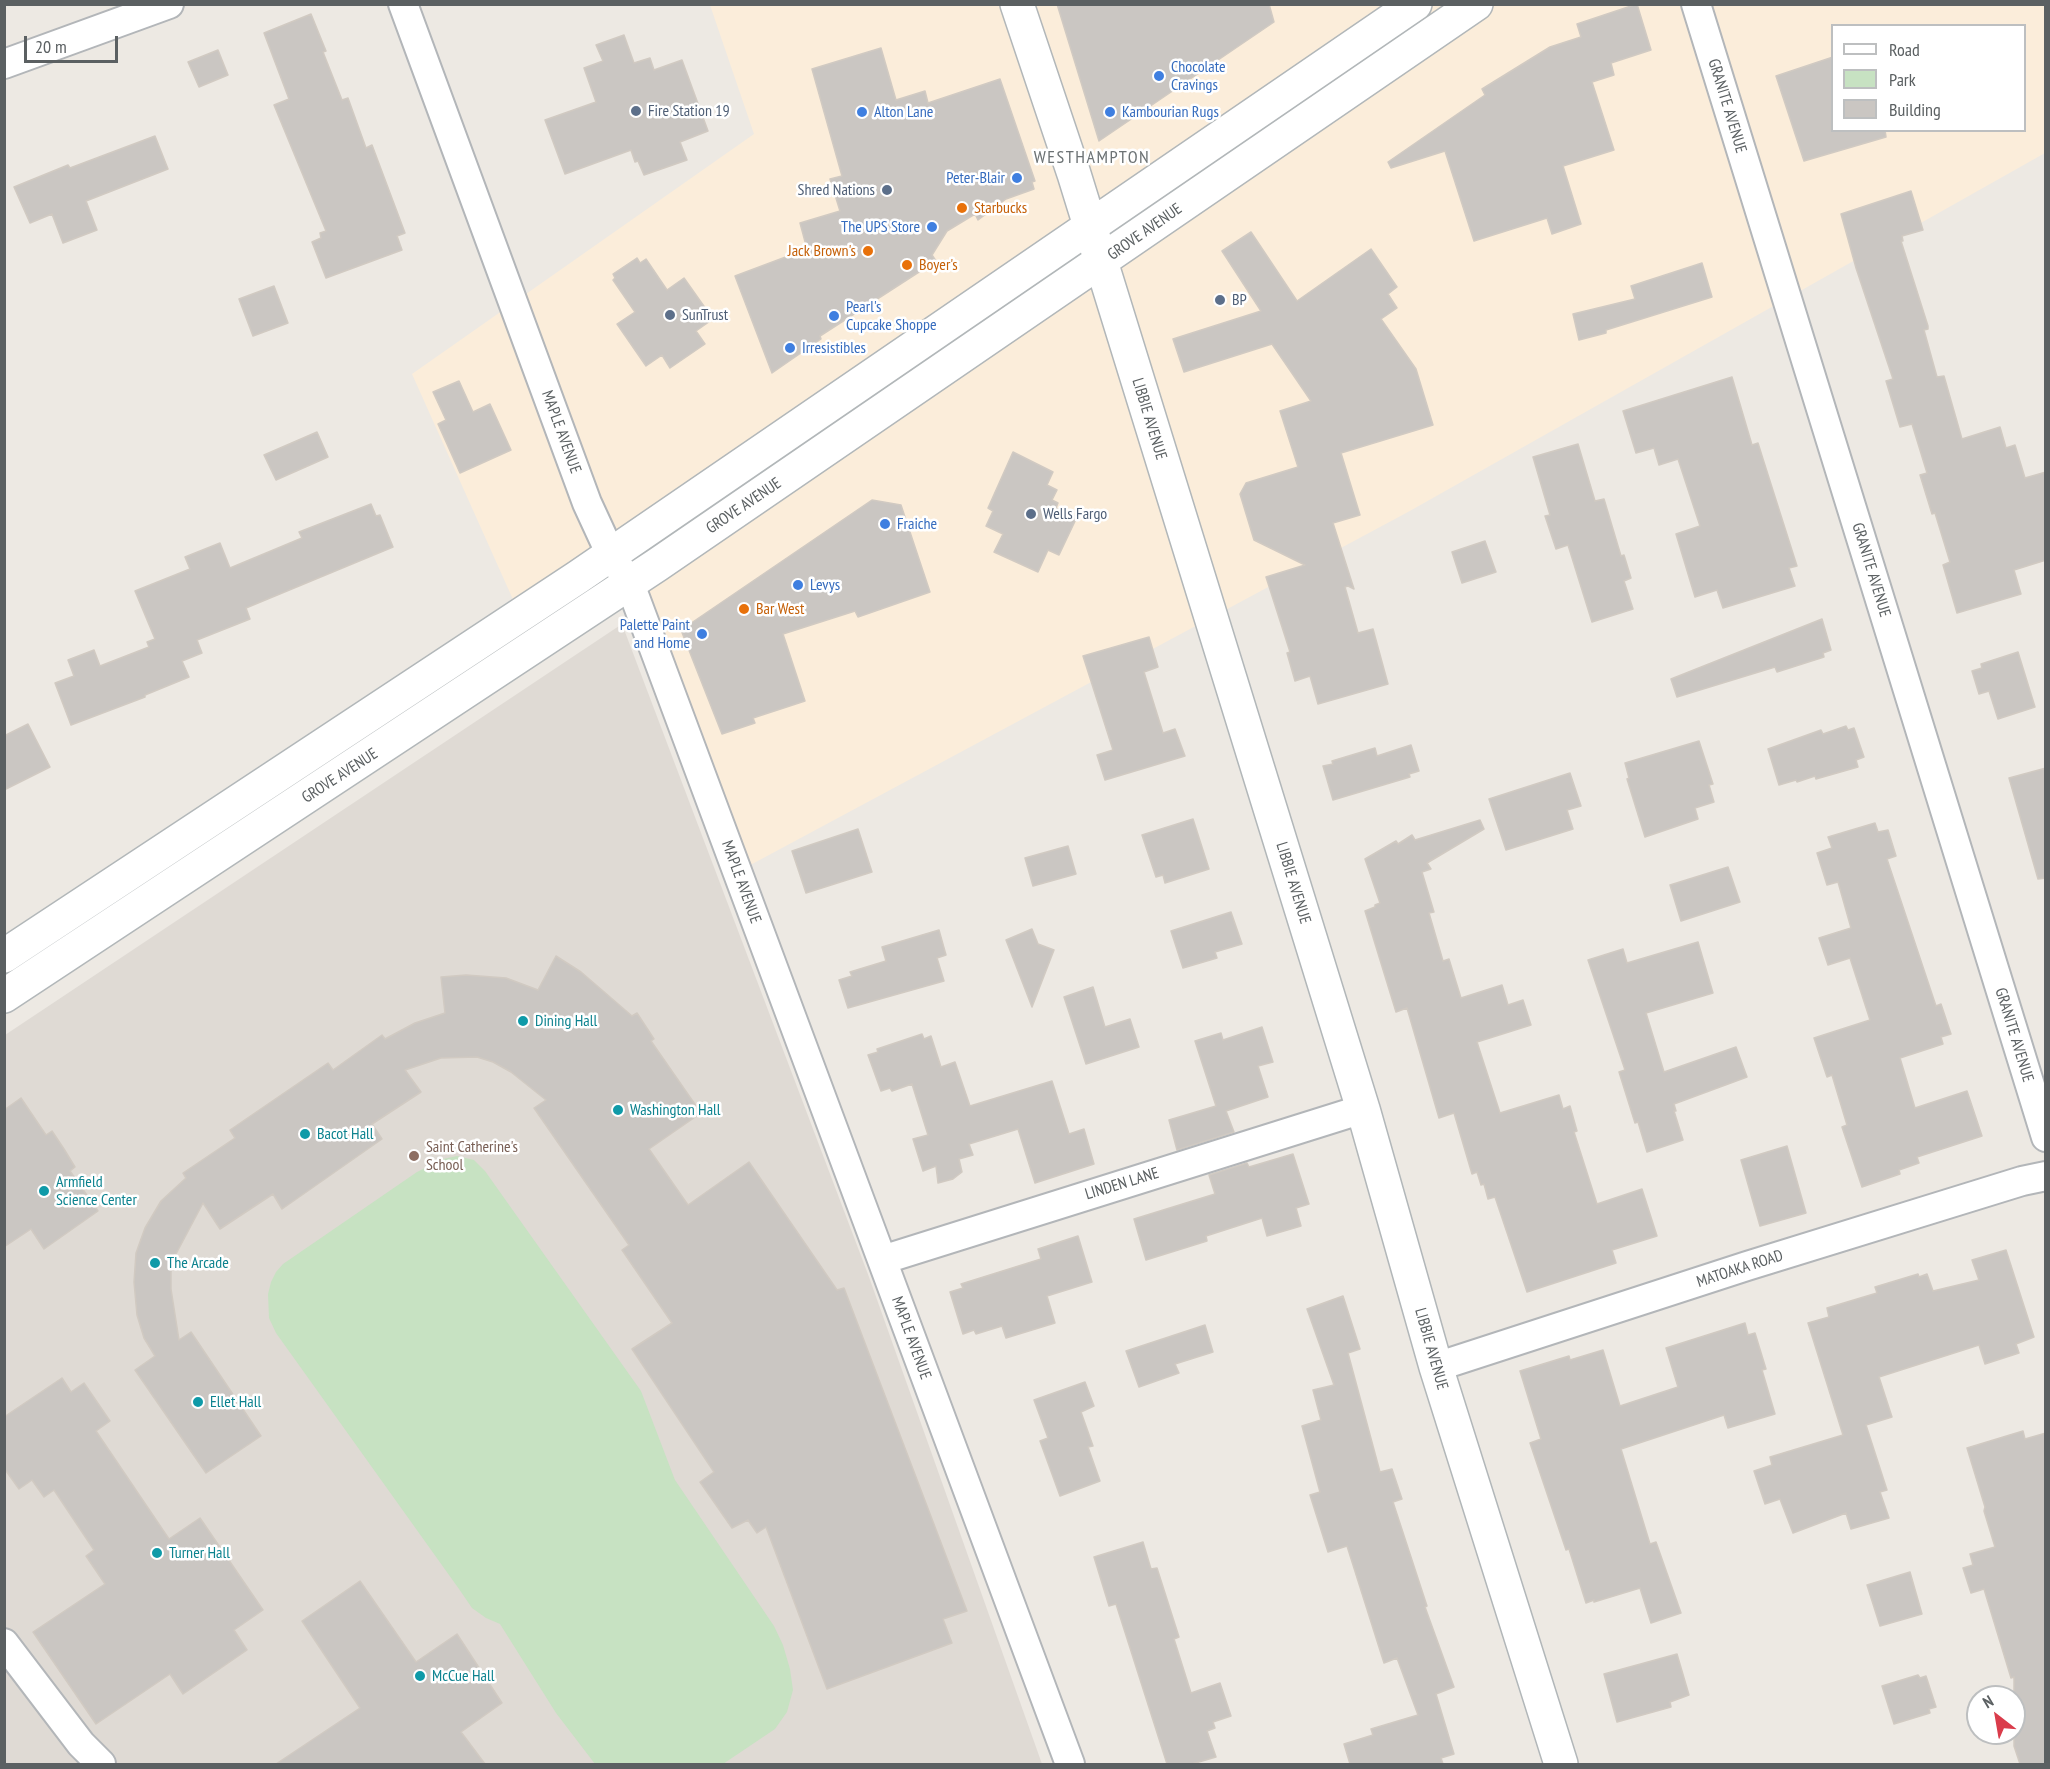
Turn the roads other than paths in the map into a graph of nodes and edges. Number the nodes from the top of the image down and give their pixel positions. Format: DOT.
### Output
graph roads {
  1 [pos="169,4"];
  2 [pos="403,4"];
  3 [pos="1017,4"];
  4 [pos="1415,4"];
  5 [pos="1476,4"];
  6 [pos="1696,4"];
  7 [pos="4,64"];
  8 [pos="1090,226"];
  9 [pos="1101,262"];
  10 [pos="611,555"];
  11 [pos="630,584"];
  12 [pos="4,956"];
  13 [pos="4,996"];
  14 [pos="1363,1108"];
  15 [pos="2046,1137"];
  16 [pos="2046,1176"];
  17 [pos="882,1260"];
  18 [pos="1436,1367"];
  19 [pos="4,1642"];
  20 [pos="101,1764"];
  21 [pos="1071,1764"];
  22 [pos="1560,1764"];
  1 -- 7 [label="street"];
  2 -- 10 [label="street, MAPLE AVENUE"];
  3 -- 8 [label="street, LIBBIE AVENUE"];
  4 -- 8 [label="street"];
  5 -- 9 [label="street, GROVE AVENUE"];
  6 -- 15 [label="street, GRANITE AVENUE"];
  8 -- 9 [label="street, LIBBIE AVENUE"];
  8 -- 10 [label="street"];
  9 -- 11 [label="street, GROVE AVENUE"];
  9 -- 14 [label="street, LIBBIE AVENUE"];
  10 -- 11 [label="street, MAPLE AVENUE"];
  10 -- 12 [label="street"];
  11 -- 13 [label="street, GROVE AVENUE"];
  11 -- 17 [label="street, MAPLE AVENUE"];
  14 -- 17 [label="street, LINDEN LANE"];
  14 -- 18 [label="street, LIBBIE AVENUE"];
  16 -- 18 [label="street, MATOAKA ROAD"];
  17 -- 21 [label="street, MAPLE AVENUE"];
  18 -- 22 [label="street, LIBBIE AVENUE"];
  19 -- 20 [label="street"];
}
